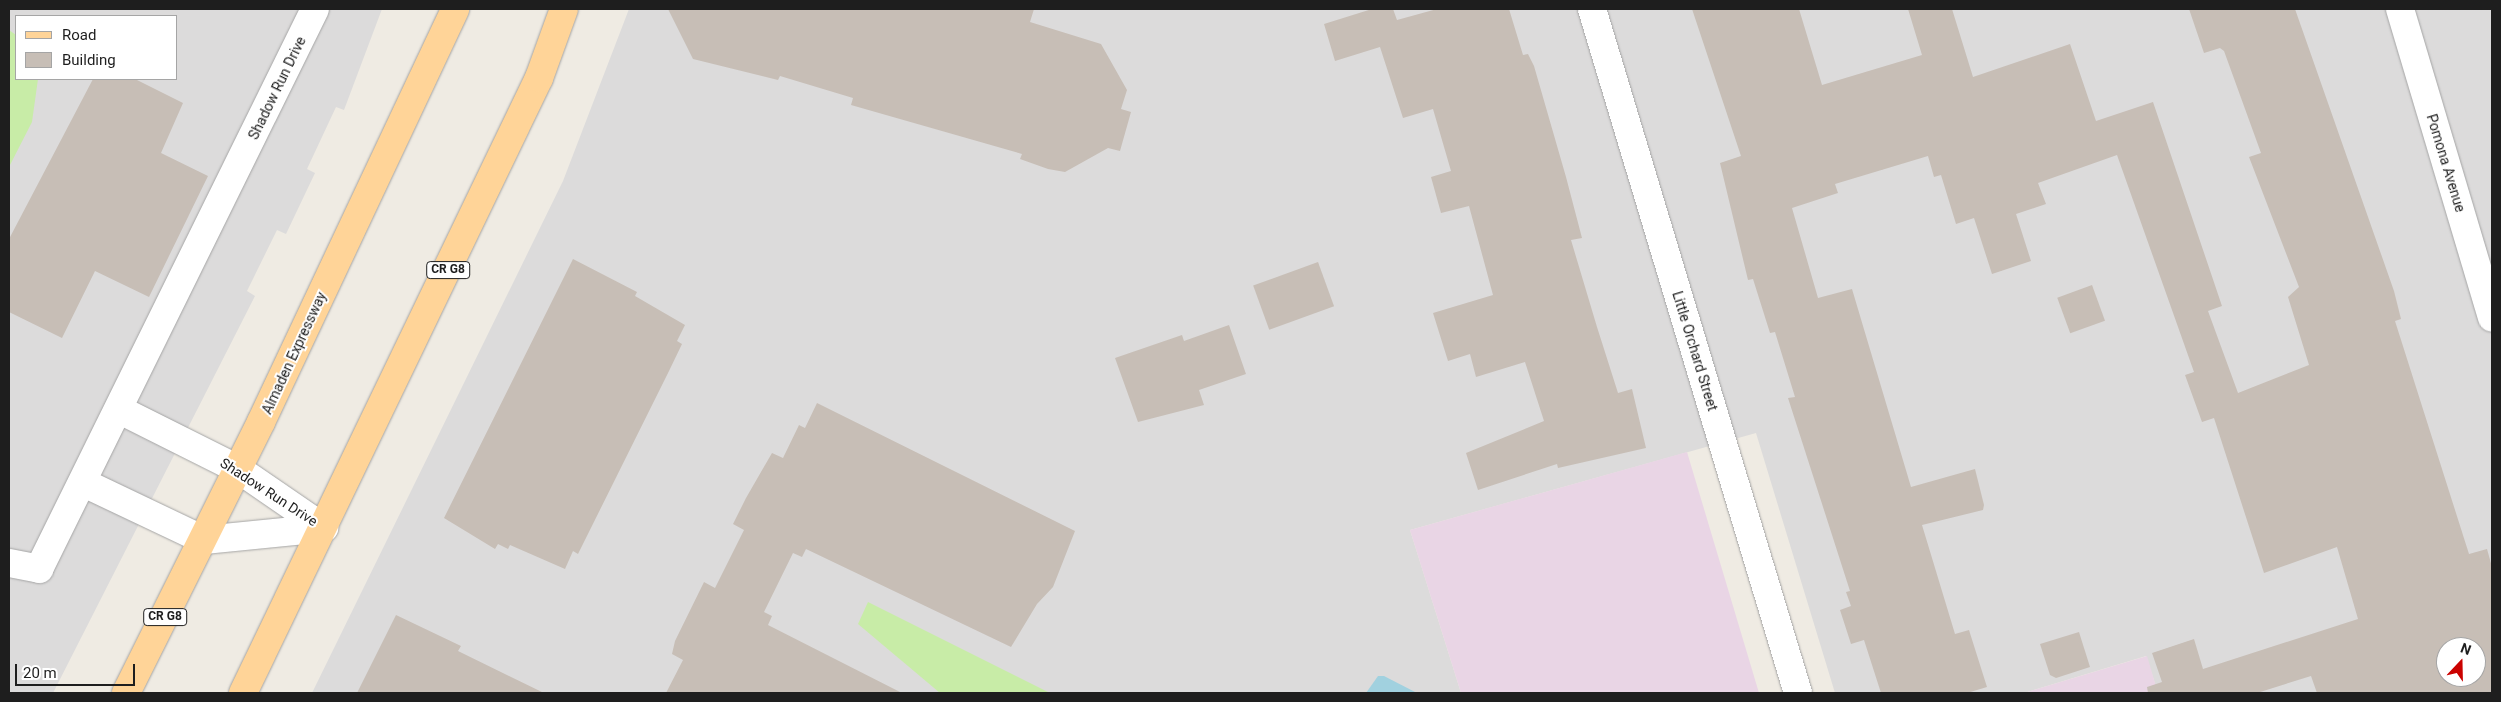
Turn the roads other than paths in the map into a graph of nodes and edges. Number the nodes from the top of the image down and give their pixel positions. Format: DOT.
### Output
graph roads {
  1 [pos="315,9"];
  2 [pos="455,9"];
  3 [pos="564,9"];
  4 [pos="1592,9"];
  5 [pos="2400,9"];
  6 [pos="2492,318"];
  7 [pos="120,410"];
  8 [pos="238,469"];
  9 [pos="84,483"];
  10 [pos="324,528"];
  11 [pos="204,540"];
  12 [pos="9,563"];
  13 [pos="126,693"];
  14 [pos="243,693"];
  15 [pos="1798,693"];
  1 -- 7 [label="street, Shadow Run Drive"];
  2 -- 8 [label="main road, Almaden Expressway / CR G8"];
  3 -- 10 [label="main road, CR G8"];
  4 -- 15 [label="street, Little Orchard Street"];
  5 -- 6 [label="street, Pomona Avenue"];
  7 -- 8 [label="street, Shadow Run Drive"];
  7 -- 9 [label="street, Shadow Run Drive"];
  8 -- 10 [label="street, Shadow Run Drive"];
  8 -- 11 [label="main road, Almaden Expressway / CR G8"];
  9 -- 11 [label="street"];
  9 -- 12 [label="street, Shadow Run Drive"];
  10 -- 11 [label="street, Shadow Run Drive"];
  10 -- 14 [label="main road, CR G8"];
  11 -- 13 [label="main road, Almaden Expressway / CR G8"];
}
